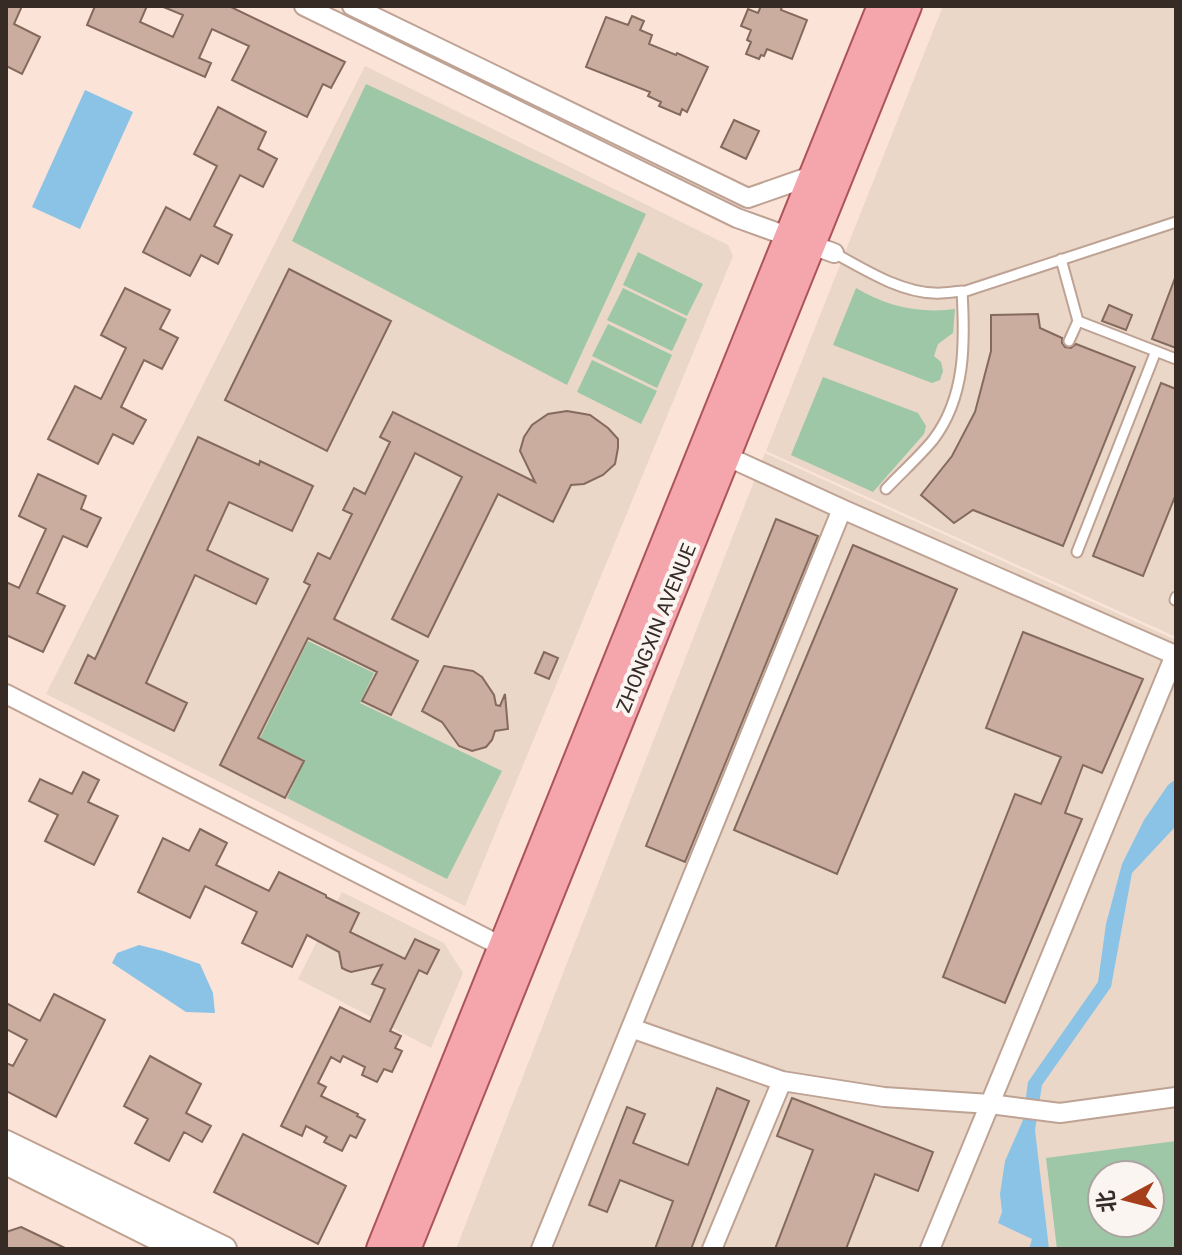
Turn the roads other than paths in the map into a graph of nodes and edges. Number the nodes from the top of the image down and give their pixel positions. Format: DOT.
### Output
graph roads {
  1 [pos="304,6"];
  2 [pos="352,6"];
  3 [pos="882,6"];
  4 [pos="907,6"];
  5 [pos="814,175"];
  6 [pos="1176,222"];
  7 [pos="811,245"];
  8 [pos="1061,259"];
  9 [pos="962,291"];
  10 [pos="1078,321"];
  11 [pos="1069,341"];
  12 [pos="1156,351"];
  13 [pos="1176,359"];
  14 [pos="726,456"];
  15 [pos="886,489"];
  16 [pos="842,509"];
  17 [pos="1077,552"];
  18 [pos="1175,655"];
  19 [pos="6,694"];
  20 [pos="503,947"];
  21 [pos="631,1028"];
  22 [pos="782,1081"];
  23 [pos="1176,1097"];
  24 [pos="990,1104"];
  25 [pos="6,1143"];
  26 [pos="6,1162"];
  27 [pos="180,1249"];
  28 [pos="224,1249"];
  29 [pos="381,1249"];
  30 [pos="406,1249"];
  31 [pos="541,1249"];
  32 [pos="712,1249"];
  33 [pos="930,1249"];
  1 -- 7 [label="street"];
  2 -- 5 [label="street"];
  3 -- 5 [label="main road, ZHONGXIN AVENUE"];
  4 -- 7 [label="main road, ZHONGXIN AVENUE"];
  5 -- 7 [label="main road, ZHONGXIN AVENUE"];
  6 -- 8 [label="lane"];
  7 -- 9 [label="lane"];
  7 -- 14 [label="main road, ZHONGXIN AVENUE"];
  7 -- 20 [label="main road, ZHONGXIN AVENUE"];
  8 -- 9 [label="lane"];
  8 -- 10 [label="lane"];
  9 -- 15 [label="lane"];
  10 -- 11 [label="lane"];
  10 -- 12 [label="lane"];
  12 -- 13 [label="lane"];
  12 -- 17 [label="lane"];
  14 -- 16 [label="street"];
  14 -- 30 [label="main road, ZHONGXIN AVENUE"];
  16 -- 18 [label="street"];
  16 -- 21 [label="street"];
  18 -- 24 [label="street"];
  19 -- 20 [label="street"];
  20 -- 29 [label="main road, ZHONGXIN AVENUE"];
  21 -- 22 [label="street"];
  21 -- 31 [label="street"];
  22 -- 24 [label="street"];
  22 -- 32 [label="street"];
  23 -- 24 [label="street"];
  24 -- 33 [label="street"];
  25 -- 28 [label="main road"];
  26 -- 27 [label="main road"];
}
